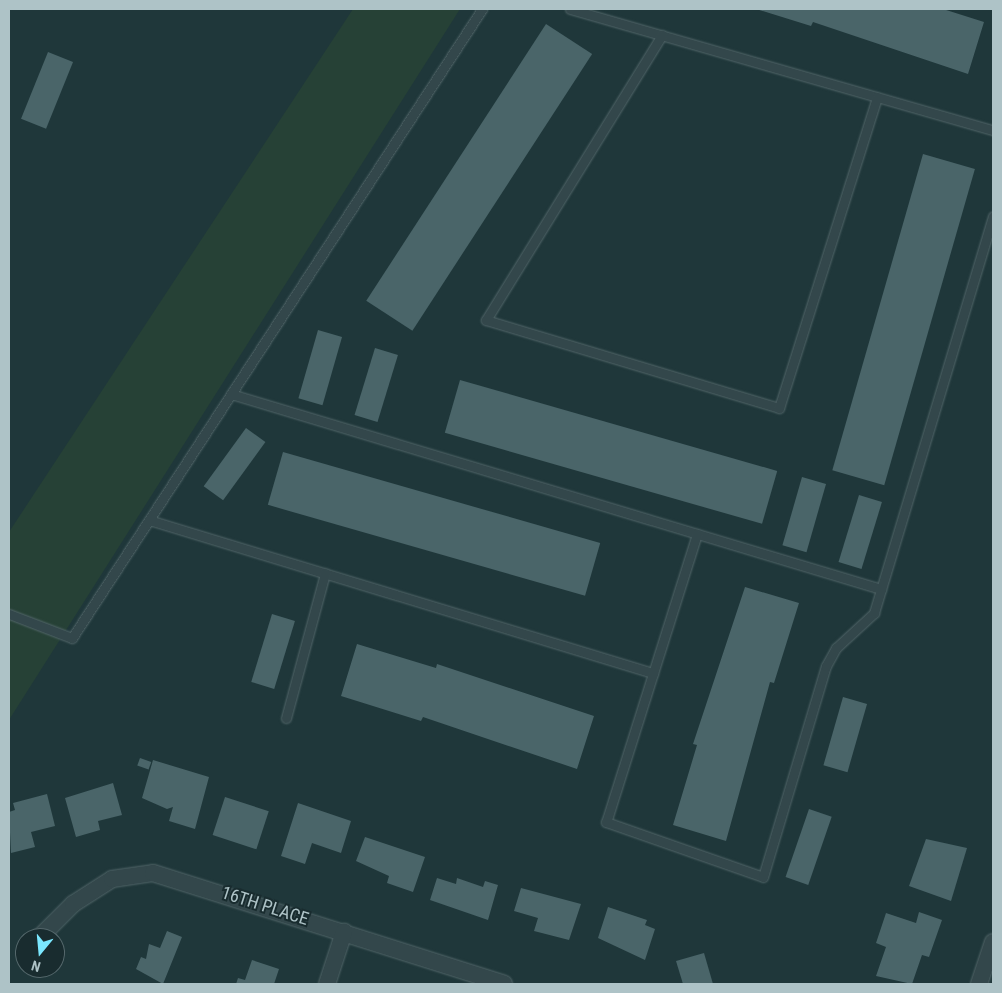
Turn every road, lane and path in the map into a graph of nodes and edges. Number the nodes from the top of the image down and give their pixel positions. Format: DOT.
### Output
graph roads {
  1 [pos="482,9"];
  2 [pos="570,9"];
  3 [pos="662,35"];
  4 [pos="877,97"];
  5 [pos="993,130"];
  6 [pos="993,216"];
  7 [pos="231,394"];
  8 [pos="149,520"];
  9 [pos="697,534"];
  10 [pos="325,573"];
  11 [pos="881,589"];
  12 [pos="9,614"];
  13 [pos="653,674"];
  14 [pos="286,718"];
  15 [pos="49,928"];
  16 [pos="344,932"];
  17 [pos="993,942"];
  18 [pos="327,984"];
  19 [pos="504,984"];
  20 [pos="979,984"];
  1 -- 7 [label="lane"];
  2 -- 3 [label="lane"];
  3 -- 4 [label="lane"];
  3 -- 4 [label="lane"];
  4 -- 5 [label="lane"];
  6 -- 11 [label="lane"];
  7 -- 8 [label="lane"];
  7 -- 9 [label="lane"];
  8 -- 10 [label="lane"];
  8 -- 12 [label="lane"];
  9 -- 11 [label="lane"];
  9 -- 13 [label="lane"];
  10 -- 13 [label="lane"];
  10 -- 14 [label="lane"];
  11 -- 13 [label="lane"];
  15 -- 16 [label="street, 16TH PLACE"];
  16 -- 18 [label="street"];
  16 -- 19 [label="street, 16TH PLACE"];
  17 -- 20 [label="street"];
}
